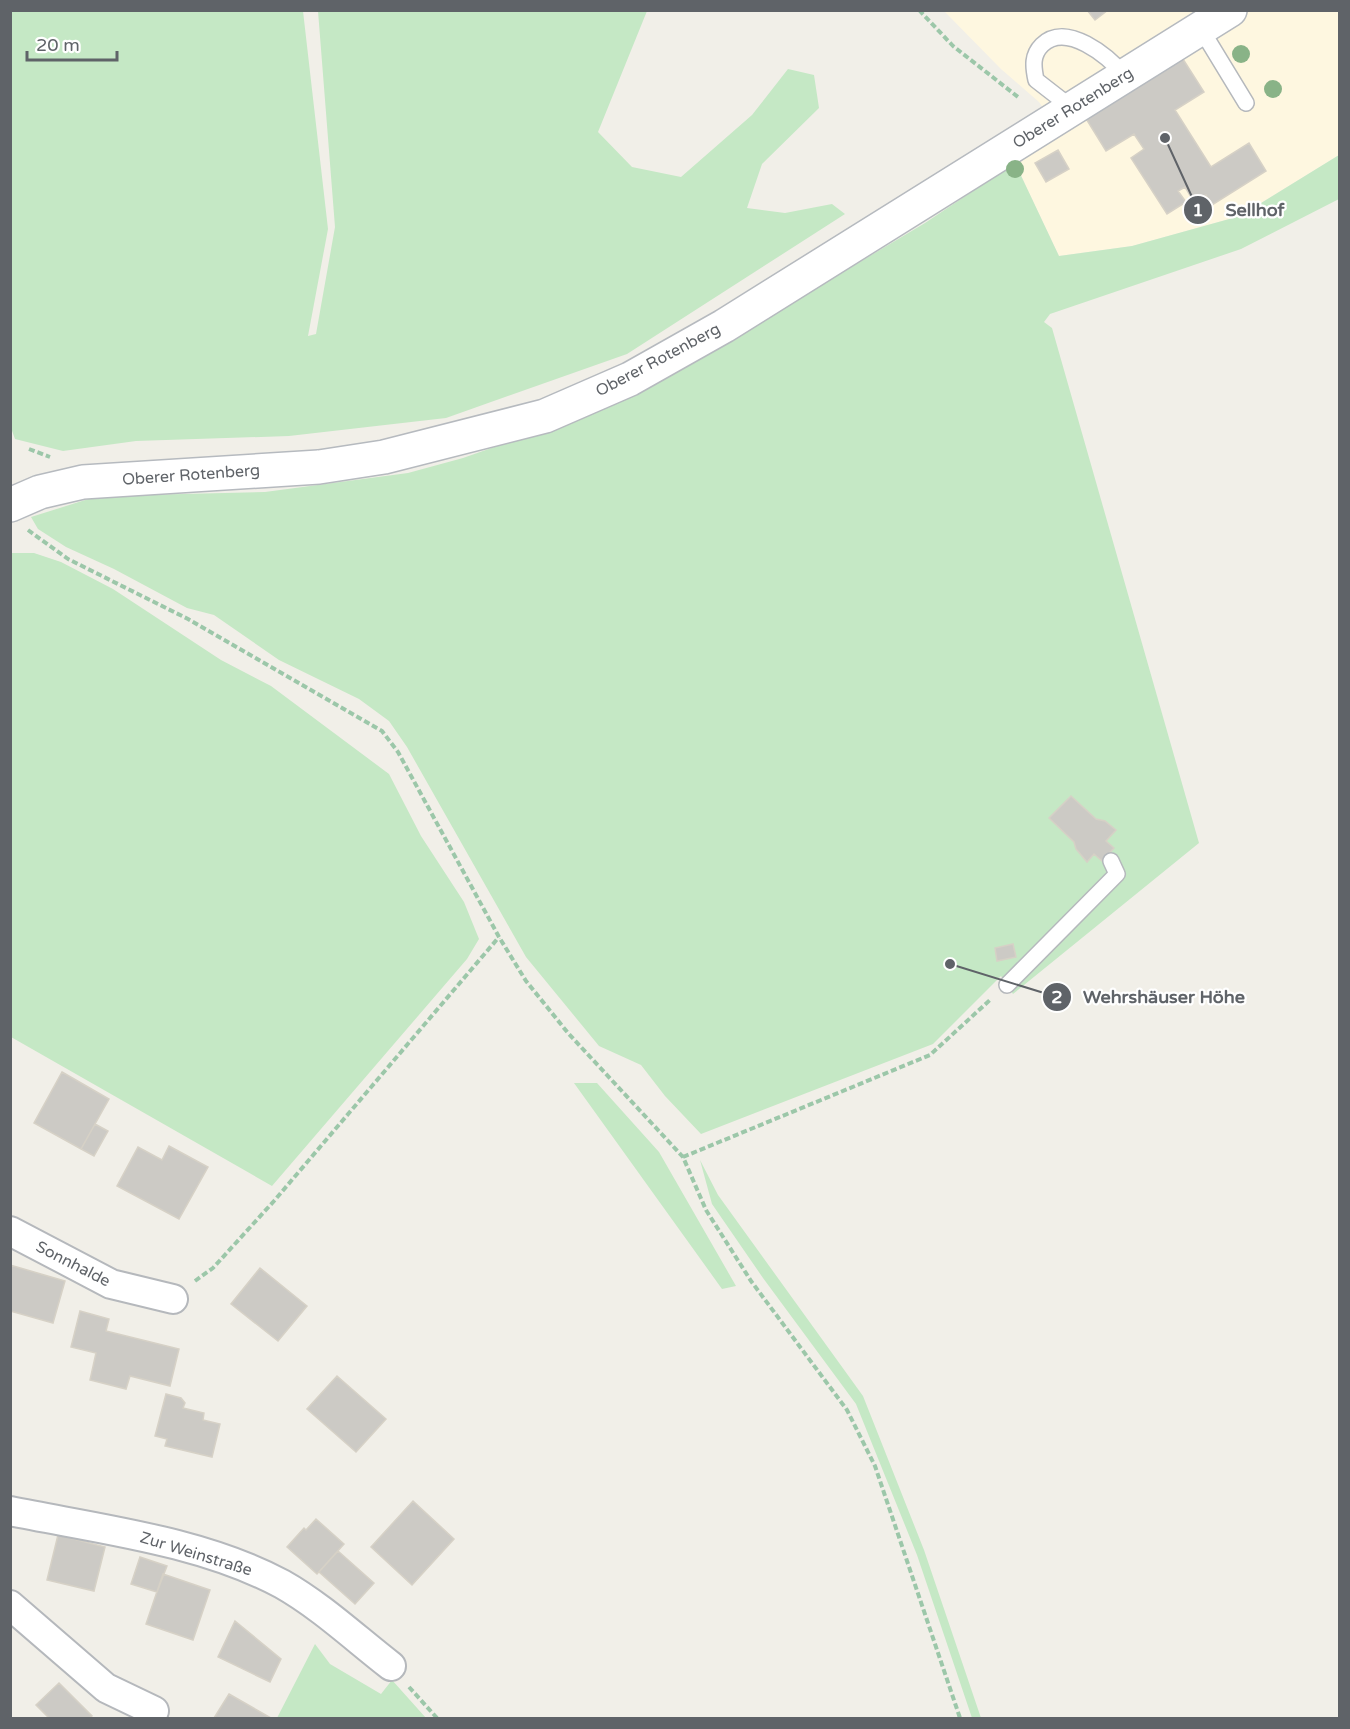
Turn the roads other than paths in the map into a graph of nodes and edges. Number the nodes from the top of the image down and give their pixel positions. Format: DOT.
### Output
graph roads {
  1 [pos="1230,10"];
  2 [pos="1201,29"];
  3 [pos="1125,76"];
  4 [pos="1060,99"];
  5 [pos="1246,104"];
  6 [pos="18,516"];
  7 [pos="1111,861"];
  8 [pos="1007,985"];
  9 [pos="10,1231"];
  10 [pos="173,1299"];
  11 [pos="10,1511"];
  12 [pos="10,1605"];
  13 [pos="391,1666"];
  14 [pos="154,1711"];
  1 -- 2 [label="street, Oberer Rotenberg"];
  2 -- 3 [label="street, Oberer Rotenberg"];
  2 -- 5 [label="lane"];
  3 -- 4 [label="street, Oberer Rotenberg"];
  3 -- 4 [label="lane"];
  4 -- 6 [label="street, Oberer Rotenberg"];
  7 -- 8 [label="lane"];
  9 -- 10 [label="street, Sonnhalde"];
  11 -- 13 [label="street, Zur Weinstraße"];
  12 -- 14 [label="street"];
}
